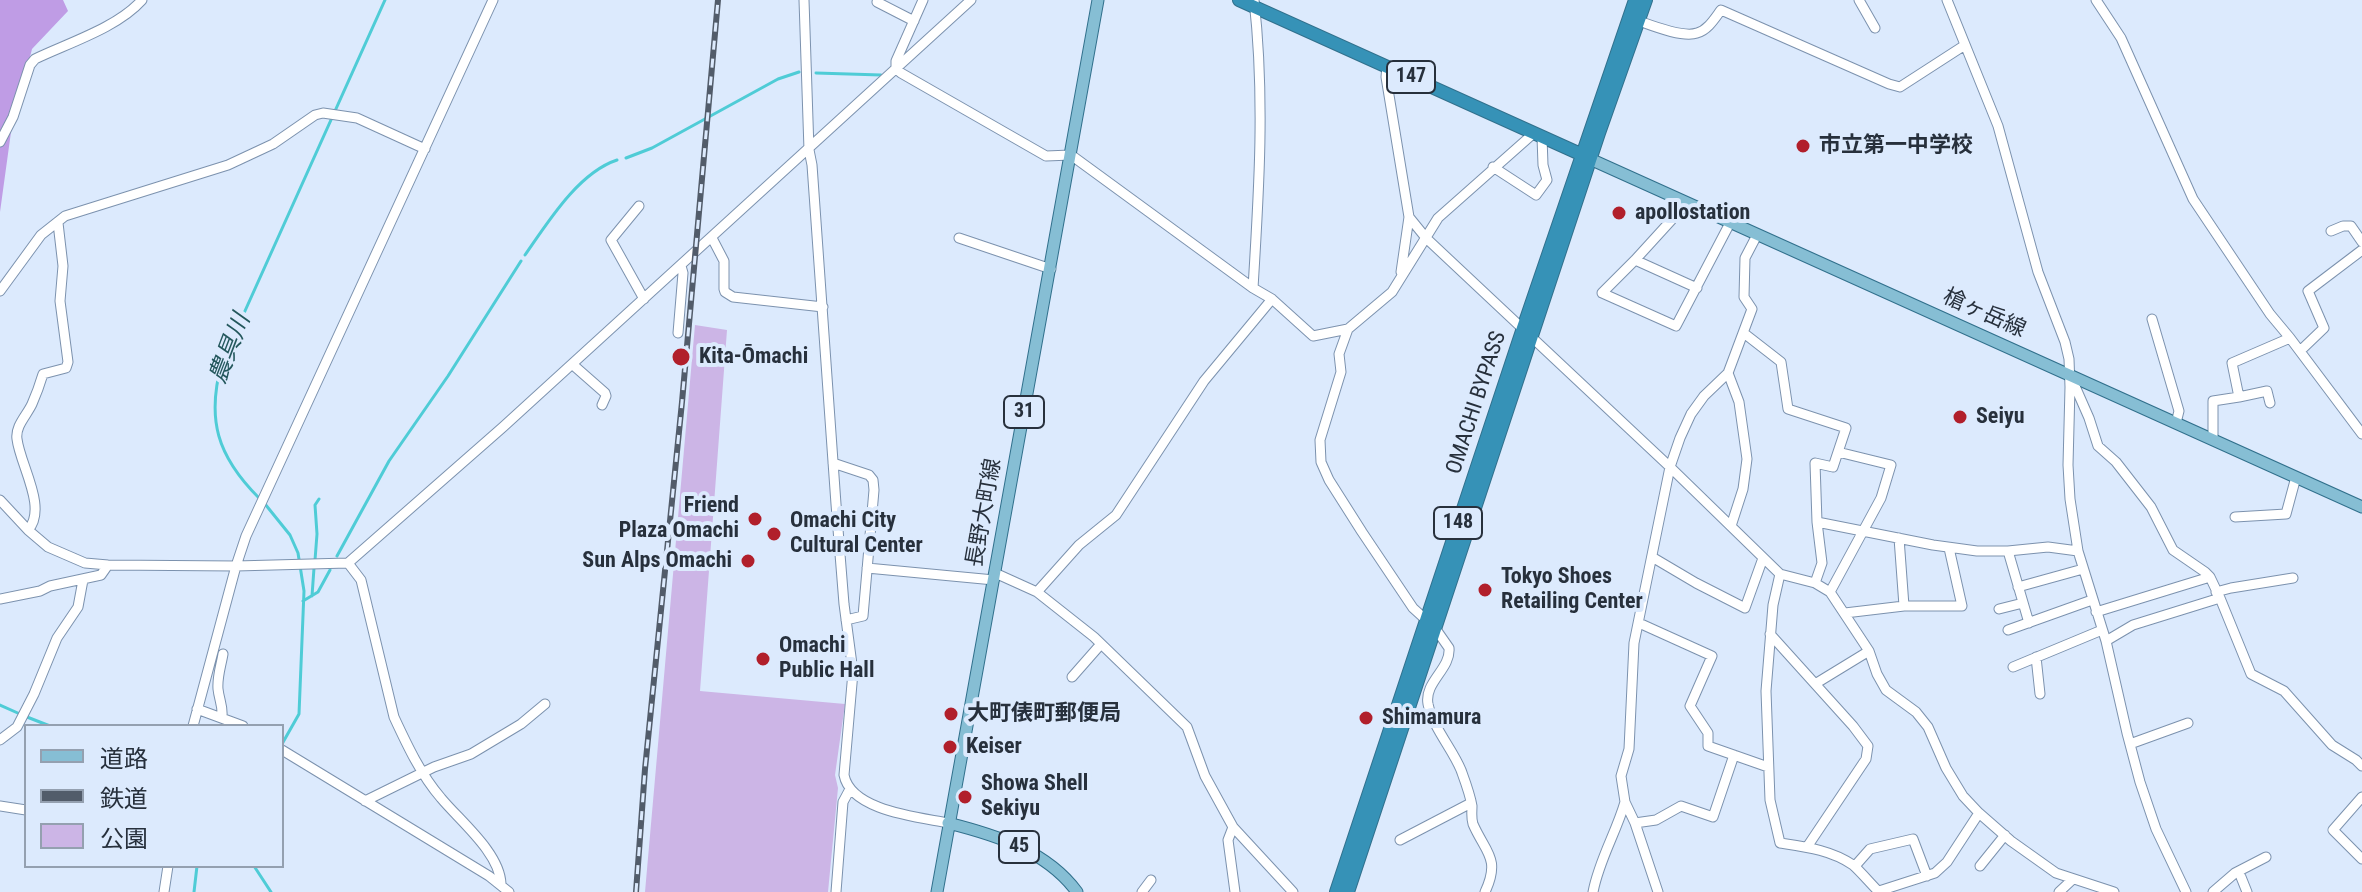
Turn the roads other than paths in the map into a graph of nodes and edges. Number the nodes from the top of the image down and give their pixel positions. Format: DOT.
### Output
graph roads {
  1 [pos="142,0"];
  2 [pos="493,0"];
  3 [pos="804,0"];
  4 [pos="878,0"];
  5 [pos="923,0"];
  6 [pos="971,0"];
  7 [pos="1098,0"];
  8 [pos="1239,0"];
  9 [pos="1635,0"];
  10 [pos="1646,0"];
  11 [pos="1859,0"];
  12 [pos="1947,0"];
  13 [pos="2096,0"];
  14 [pos="1254,4"];
  15 [pos="914,21"];
  16 [pos="1639,21"];
  17 [pos="1875,28"];
  18 [pos="1965,45"];
  19 [pos="1387,66"];
  20 [pos="896,69"];
  21 [pos="1538,135"];
  22 [pos="0,142"];
  23 [pos="425,149"];
  24 [pos="809,150"];
  25 [pos="1071,155"];
  26 [pos="1586,157"];
  27 [pos="1493,167"];
  28 [pos="1687,203"];
  29 [pos="639,206"];
  30 [pos="1409,217"];
  31 [pos="58,223"];
  32 [pos="1730,223"];
  33 [pos="2331,231"];
  34 [pos="1757,235"];
  35 [pos="712,238"];
  36 [pos="959,238"];
  37 [pos="1426,238"];
  38 [pos="2362,242"];
  39 [pos="2362,250"];
  40 [pos="1635,260"];
  41 [pos="681,266"];
  42 [pos="1051,269"];
  43 [pos="1400,276"];
  44 [pos="1253,288"];
  45 [pos="1697,288"];
  46 [pos="0,291"];
  47 [pos="644,299"];
  48 [pos="1272,299"];
  49 [pos="823,307"];
  50 [pos="2152,319"];
  51 [pos="1348,329"];
  52 [pos="1528,332"];
  53 [pos="678,333"];
  54 [pos="1745,334"];
  55 [pos="2290,338"];
  56 [pos="2300,351"];
  57 [pos="572,364"];
  58 [pos="1728,373"];
  59 [pos="2069,374"];
  60 [pos="2239,397"];
  61 [pos="2270,403"];
  62 [pos="602,405"];
  63 [pos="2176,423"];
  64 [pos="2362,434"];
  65 [pos="2213,440"];
  66 [pos="1838,452"];
  67 [pos="833,463"];
  68 [pos="1670,467"];
  69 [pos="2296,477"];
  70 [pos="0,500"];
  71 [pos="2362,507"];
  72 [pos="2235,517"];
  73 [pos="1817,522"];
  74 [pos="1731,526"];
  75 [pos="28,530"];
  76 [pos="1863,532"];
  77 [pos="1899,538"];
  78 [pos="1949,548"];
  79 [pos="2008,551"];
  80 [pos="2078,551"];
  81 [pos="1652,557"];
  82 [pos="1763,558"];
  83 [pos="348,563"];
  84 [pos="108,565"];
  85 [pos="236,566"];
  86 [pos="867,568"];
  87 [pos="2083,569"];
  88 [pos="1780,574"];
  89 [pos="994,576"];
  90 [pos="2210,577"];
  91 [pos="2293,578"];
  92 [pos="83,580"];
  93 [pos="1815,583"];
  94 [pos="2018,587"];
  95 [pos="1037,592"];
  96 [pos="1830,592"];
  97 [pos="2218,595"];
  98 [pos="0,599"];
  99 [pos="2092,600"];
  100 [pos="2023,603"];
  101 [pos="1904,606"];
  102 [pos="1999,609"];
  103 [pos="2096,612"];
  104 [pos="1845,613"];
  105 [pos="846,620"];
  106 [pos="1639,623"];
  107 [pos="2029,623"];
  108 [pos="1430,624"];
  109 [pos="2008,630"];
  110 [pos="2102,630"];
  111 [pos="1770,634"];
  112 [pos="2106,641"];
  113 [pos="1101,644"];
  114 [pos="1869,651"];
  115 [pos="223,654"];
  116 [pos="2036,657"];
  117 [pos="2013,667"];
  118 [pos="1072,677"];
  119 [pos="1815,684"];
  120 [pos="2040,694"];
  121 [pos="545,704"];
  122 [pos="197,709"];
  123 [pos="222,716"];
  124 [pos="2188,723"];
  125 [pos="193,724"];
  126 [pos="239,724"];
  127 [pos="17,727"];
  128 [pos="24,732"];
  129 [pos="0,740"];
  130 [pos="2130,744"];
  131 [pos="284,751"];
  132 [pos="1734,755"];
  133 [pos="2362,766"];
  134 [pos="1768,767"];
  135 [pos="424,772"];
  136 [pos="850,789"];
  137 [pos="2362,797"];
  138 [pos="365,801"];
  139 [pos="1625,802"];
  140 [pos="1471,803"];
  141 [pos="0,806"];
  142 [pos="24,810"];
  143 [pos="1979,813"];
  144 [pos="948,823"];
  145 [pos="1635,823"];
  146 [pos="1233,827"];
  147 [pos="2005,835"];
  148 [pos="1400,840"];
  149 [pos="1807,847"];
  150 [pos="2266,857"];
  151 [pos="2362,859"];
  152 [pos="1855,866"];
  153 [pos="1980,866"];
  154 [pos="168,868"];
  155 [pos="1927,876"];
  156 [pos="2241,877"];
  157 [pos="2073,879"];
  158 [pos="1151,880"];
  159 [pos="501,884"];
  160 [pos="164,892"];
  161 [pos="509,892"];
  162 [pos="836,892"];
  163 [pos="937,892"];
  164 [pos="1077,892"];
  165 [pos="1142,892"];
  166 [pos="1235,892"];
  167 [pos="1293,892"];
  168 [pos="1336,892"];
  169 [pos="1348,892"];
  170 [pos="1485,892"];
  171 [pos="1593,892"];
  172 [pos="1658,892"];
  173 [pos="1879,892"];
  174 [pos="2059,892"];
  175 [pos="2114,892"];
  176 [pos="2186,892"];
  177 [pos="2213,892"];
  178 [pos="2247,892"];
  1 -- 22 [label="street"];
  2 -- 23 [label="street"];
  3 -- 24 [label="street"];
  4 -- 15 [label="street"];
  5 -- 15 [label="street"];
  6 -- 20 [label="street"];
  7 -- 25 [label="main road, 長野大町線 / 31"];
  8 -- 14 [label="highway, 147"];
  9 -- 26 [label="highway"];
  10 -- 16 [label="highway"];
  11 -- 17 [label="street"];
  12 -- 18 [label="street"];
  13 -- 55 [label="street"];
  14 -- 19 [label="highway, 147"];
  14 -- 44 [label="street"];
  15 -- 20 [label="street"];
  16 -- 18 [label="street"];
  16 -- 26 [label="highway"];
  18 -- 59 [label="street"];
  19 -- 21 [label="highway, 147"];
  19 -- 30 [label="street"];
  20 -- 24 [label="street"];
  20 -- 25 [label="street"];
  21 -- 26 [label="highway, 147"];
  21 -- 27 [label="street"];
  21 -- 27 [label="street"];
  23 -- 31 [label="street"];
  23 -- 85 [label="street"];
  24 -- 35 [label="street"];
  24 -- 49 [label="street"];
  25 -- 42 [label="main road, 長野大町線 / 31"];
  25 -- 44 [label="street"];
  26 -- 28 [label="main road, 槍ヶ岳線"];
  26 -- 52 [label="highway, OMACHI BYPASS / 148"];
  27 -- 37 [label="street"];
  28 -- 32 [label="main road, 槍ヶ岳線"];
  28 -- 40 [label="street"];
  29 -- 47 [label="street"];
  30 -- 37 [label="street"];
  30 -- 43 [label="street"];
  31 -- 46 [label="street"];
  31 -- 75 [label="street"];
  32 -- 34 [label="main road, 槍ヶ岳線"];
  32 -- 45 [label="street"];
  33 -- 38 [label="street"];
  34 -- 54 [label="street"];
  34 -- 59 [label="main road, 槍ヶ岳線"];
  35 -- 41 [label="street"];
  35 -- 49 [label="street"];
  36 -- 42 [label="street"];
  37 -- 43 [label="street"];
  37 -- 52 [label="street"];
  39 -- 56 [label="street"];
  40 -- 45 [label="street"];
  40 -- 45 [label="street"];
  41 -- 47 [label="street"];
  41 -- 53 [label="street"];
  42 -- 89 [label="main road, 長野大町線 / 31"];
  43 -- 51 [label="street"];
  44 -- 48 [label="street"];
  47 -- 57 [label="street"];
  48 -- 51 [label="street"];
  48 -- 95 [label="street"];
  49 -- 67 [label="street"];
  50 -- 63 [label="street"];
  51 -- 108 [label="street"];
  52 -- 68 [label="street"];
  52 -- 108 [label="highway, OMACHI BYPASS / 148"];
  54 -- 58 [label="street"];
  54 -- 66 [label="street"];
  55 -- 56 [label="street"];
  55 -- 60 [label="street"];
  56 -- 64 [label="street"];
  57 -- 62 [label="street"];
  57 -- 83 [label="street"];
  58 -- 68 [label="street"];
  58 -- 74 [label="street"];
  59 -- 63 [label="main road, 槍ヶ岳線"];
  59 -- 80 [label="street"];
  59 -- 90 [label="street"];
  60 -- 61 [label="street"];
  60 -- 65 [label="street"];
  63 -- 65 [label="main road, 槍ヶ岳線"];
  65 -- 69 [label="main road, 槍ヶ岳線"];
  66 -- 73 [label="street"];
  66 -- 76 [label="street"];
  67 -- 86 [label="street"];
  67 -- 105 [label="street"];
  68 -- 74 [label="street"];
  68 -- 81 [label="street"];
  69 -- 71 [label="main road, 槍ヶ岳線"];
  69 -- 72 [label="street"];
  70 -- 75 [label="street"];
  73 -- 76 [label="street"];
  73 -- 93 [label="street"];
  74 -- 82 [label="street"];
  75 -- 84 [label="street"];
  76 -- 77 [label="street"];
  76 -- 96 [label="street"];
  77 -- 78 [label="street"];
  77 -- 101 [label="street"];
  78 -- 79 [label="street"];
  78 -- 101 [label="street"];
  79 -- 80 [label="street"];
  79 -- 94 [label="street"];
  80 -- 87 [label="street"];
  81 -- 82 [label="street"];
  81 -- 106 [label="street"];
  82 -- 88 [label="street"];
  83 -- 85 [label="street"];
  83 -- 135 [label="street"];
  84 -- 85 [label="street"];
  84 -- 92 [label="street"];
  85 -- 122 [label="street"];
  86 -- 89 [label="street"];
  86 -- 105 [label="street"];
  87 -- 94 [label="street"];
  87 -- 99 [label="street"];
  88 -- 93 [label="street"];
  88 -- 111 [label="street"];
  89 -- 95 [label="street"];
  89 -- 144 [label="main road, 長野大町線 / 31"];
  90 -- 97 [label="street"];
  90 -- 103 [label="street"];
  91 -- 97 [label="street"];
  92 -- 98 [label="street"];
  92 -- 127 [label="street"];
  93 -- 96 [label="street"];
  94 -- 100 [label="street"];
  95 -- 113 [label="street"];
  96 -- 104 [label="street"];
  97 -- 112 [label="street"];
  97 -- 133 [label="street"];
  99 -- 103 [label="street"];
  99 -- 107 [label="street"];
  100 -- 102 [label="street"];
  100 -- 107 [label="street"];
  101 -- 104 [label="street"];
  103 -- 110 [label="street"];
  104 -- 114 [label="street"];
  105 -- 136 [label="street"];
  106 -- 132 [label="street"];
  106 -- 139 [label="street"];
  107 -- 109 [label="street"];
  108 -- 140 [label="street"];
  108 -- 168 [label="highway, OMACHI BYPASS / 148"];
  108 -- 169 [label="highway, OMACHI BYPASS / 148"];
  110 -- 112 [label="street"];
  110 -- 116 [label="street"];
  111 -- 119 [label="street"];
  111 -- 134 [label="street"];
  112 -- 130 [label="street"];
  113 -- 118 [label="street"];
  113 -- 146 [label="street"];
  114 -- 119 [label="street"];
  114 -- 143 [label="street"];
  115 -- 123 [label="street"];
  116 -- 117 [label="street"];
  116 -- 120 [label="street"];
  119 -- 149 [label="street"];
  121 -- 135 [label="street"];
  122 -- 123 [label="street"];
  122 -- 125 [label="street"];
  123 -- 126 [label="street"];
  124 -- 130 [label="street"];
  127 -- 128 [label="street"];
  127 -- 129 [label="street"];
  130 -- 176 [label="street"];
  131 -- 138 [label="street"];
  132 -- 134 [label="street"];
  132 -- 145 [label="street"];
  134 -- 149 [label="street"];
  135 -- 138 [label="street"];
  135 -- 159 [label="street"];
  136 -- 144 [label="street"];
  136 -- 162 [label="street"];
  137 -- 151 [label="street"];
  138 -- 159 [label="street"];
  139 -- 145 [label="street"];
  139 -- 171 [label="street"];
  140 -- 148 [label="street"];
  140 -- 170 [label="street"];
  141 -- 142 [label="street"];
  143 -- 147 [label="street"];
  143 -- 155 [label="street"];
  144 -- 163 [label="main road, 長野大町線 / 31"];
  144 -- 164 [label="main road, 45"];
  145 -- 172 [label="street"];
  146 -- 166 [label="street"];
  146 -- 167 [label="street"];
  147 -- 153 [label="street"];
  147 -- 157 [label="street"];
  149 -- 152 [label="street"];
  150 -- 177 [label="street"];
  152 -- 155 [label="street"];
  152 -- 173 [label="street"];
  154 -- 160 [label="street"];
  155 -- 173 [label="street"];
  156 -- 178 [label="street"];
  157 -- 174 [label="street"];
  157 -- 175 [label="street"];
  158 -- 165 [label="street"];
  159 -- 161 [label="street"];
}
